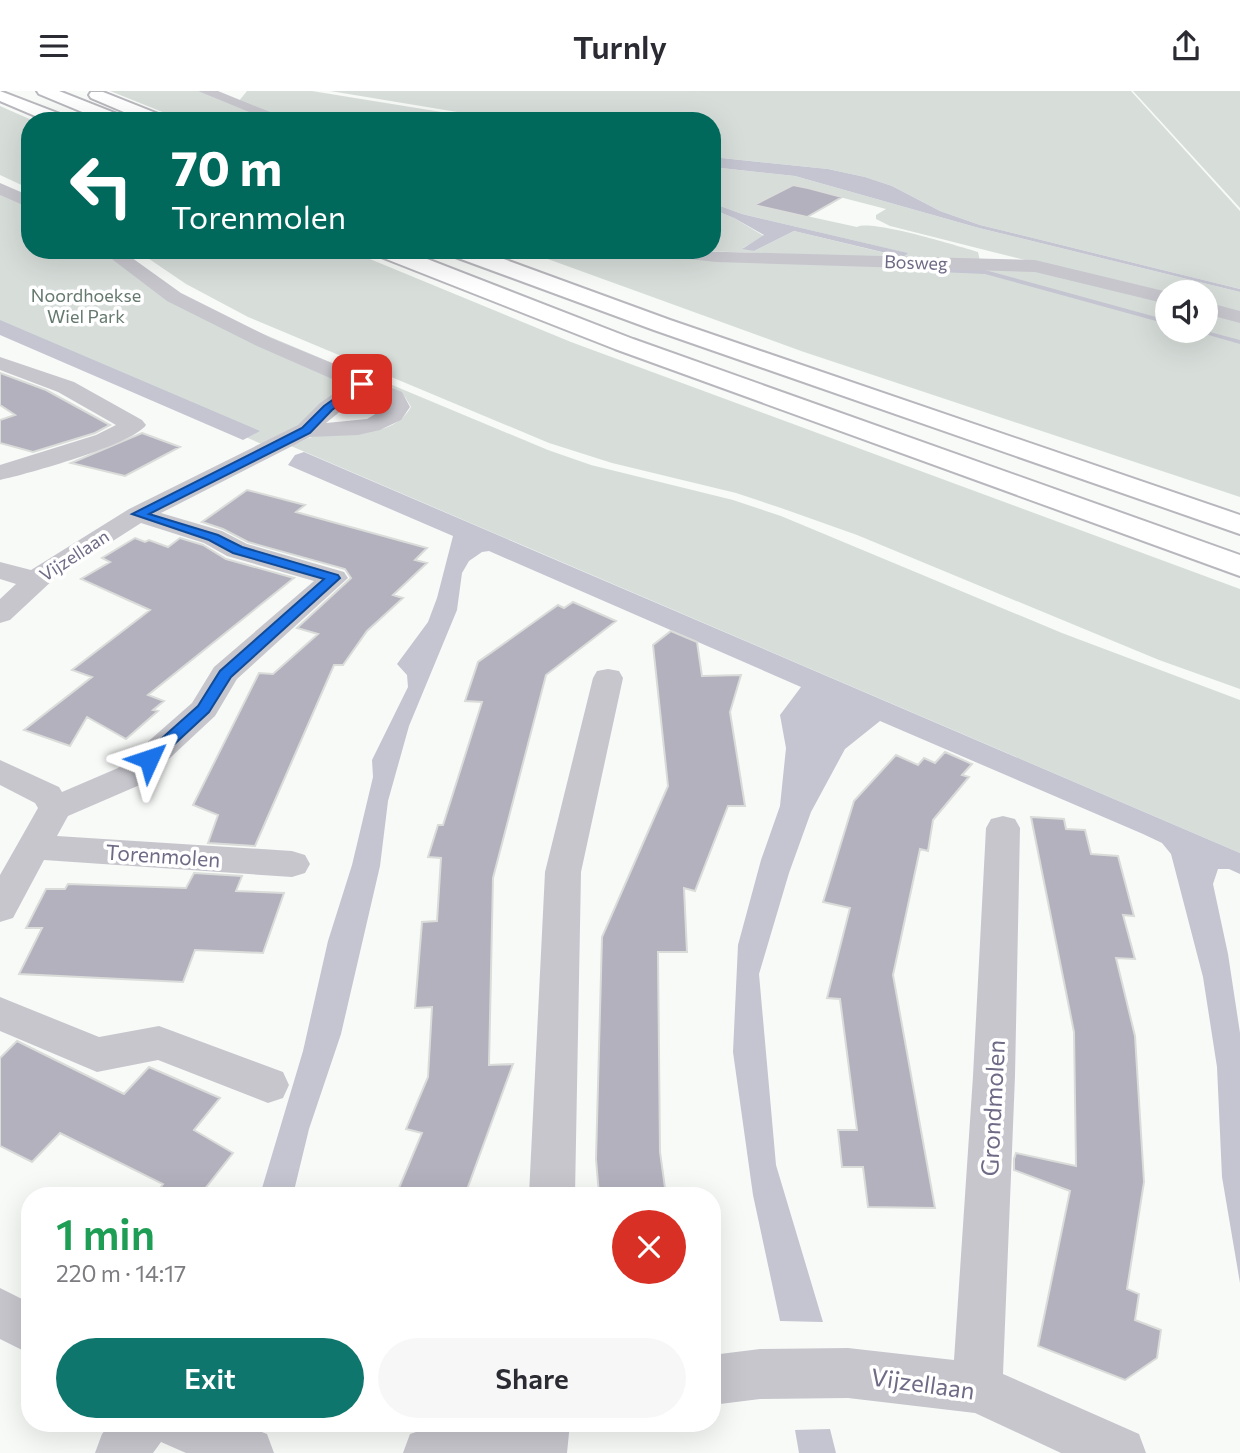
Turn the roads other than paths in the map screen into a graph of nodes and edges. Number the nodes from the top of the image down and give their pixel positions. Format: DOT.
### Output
graph roads {
  1 [pos="45,91"];
  2 [pos="87,91"];
  3 [pos="205,91"];
  4 [pos="0,95"];
  5 [pos="41,112"];
  6 [pos="97,112"];
  7 [pos="138,112"];
  8 [pos="261,112"];
  9 [pos="0,188"];
  10 [pos="21,198"];
  11 [pos="721,256"];
  12 [pos="121,259"];
  13 [pos="407,259"];
  14 [pos="482,259"];
  15 [pos="1155,295"];
  16 [pos="1218,311"];
  17 [pos="1240,317"];
  18 [pos="0,363"];
  19 [pos="362,384"];
  20 [pos="306,431"];
  21 [pos="0,473"];
  22 [pos="138,514"];
  23 [pos="1240,525"];
  24 [pos="1240,566"];
  25 [pos="0,570"];
  26 [pos="34,580"];
  27 [pos="0,614"];
  28 [pos="608,678"];
  29 [pos="0,771"];
  30 [pos="55,809"];
  31 [pos="1003,828"];
  32 [pos="34,846"];
  33 [pos="292,864"];
  34 [pos="0,908"];
  35 [pos="0,1013"];
  36 [pos="268,1085"];
  37 [pos="552,1187"];
  38 [pos="0,1313"];
  39 [pos="21,1325"];
  40 [pos="721,1379"];
  41 [pos="977,1388"];
  42 [pos="136,1432"];
  43 [pos="198,1432"];
  44 [pos="501,1432"];
  45 [pos="543,1432"];
  46 [pos="121,1453"];
  47 [pos="248,1453"];
  48 [pos="429,1453"];
  49 [pos="541,1453"];
  50 [pos="1120,1453"];
  1 -- 6 [label="highway"];
  2 -- 7 [label="highway"];
  3 -- 8 [label="street"];
  4 -- 5 [label="highway"];
  9 -- 10 [label="street"];
  11 -- 15 [label="street, Bosweg"];
  12 -- 19 [label="street"];
  13 -- 24 [label="highway"];
  14 -- 23 [label="highway"];
  16 -- 17 [label="street"];
  18 -- 21 [label="street"];
  19 -- 20 [label="street, Vijzellaan"];
  19 -- 20 [label="street, Vijzellaan"];
  20 -- 22 [label="street, Vijzellaan"];
  22 -- 26 [label="street, Vijzellaan"];
  22 -- 30 [label="street"];
  25 -- 26 [label="street"];
  26 -- 27 [label="street, Vijzellaan"];
  28 -- 37 [label="street"];
  29 -- 30 [label="street"];
  30 -- 32 [label="street"];
  31 -- 41 [label="street, Grondmolen"];
  32 -- 33 [label="street, Torenmolen"];
  32 -- 34 [label="street"];
  35 -- 36 [label="street"];
  38 -- 39 [label="street"];
  40 -- 41 [label="street, Vijzellaan"];
  41 -- 50 [label="street, Vijzellaan"];
  42 -- 46 [label="street"];
  43 -- 47 [label="street"];
  44 -- 48 [label="street"];
  45 -- 49 [label="street"];
}
